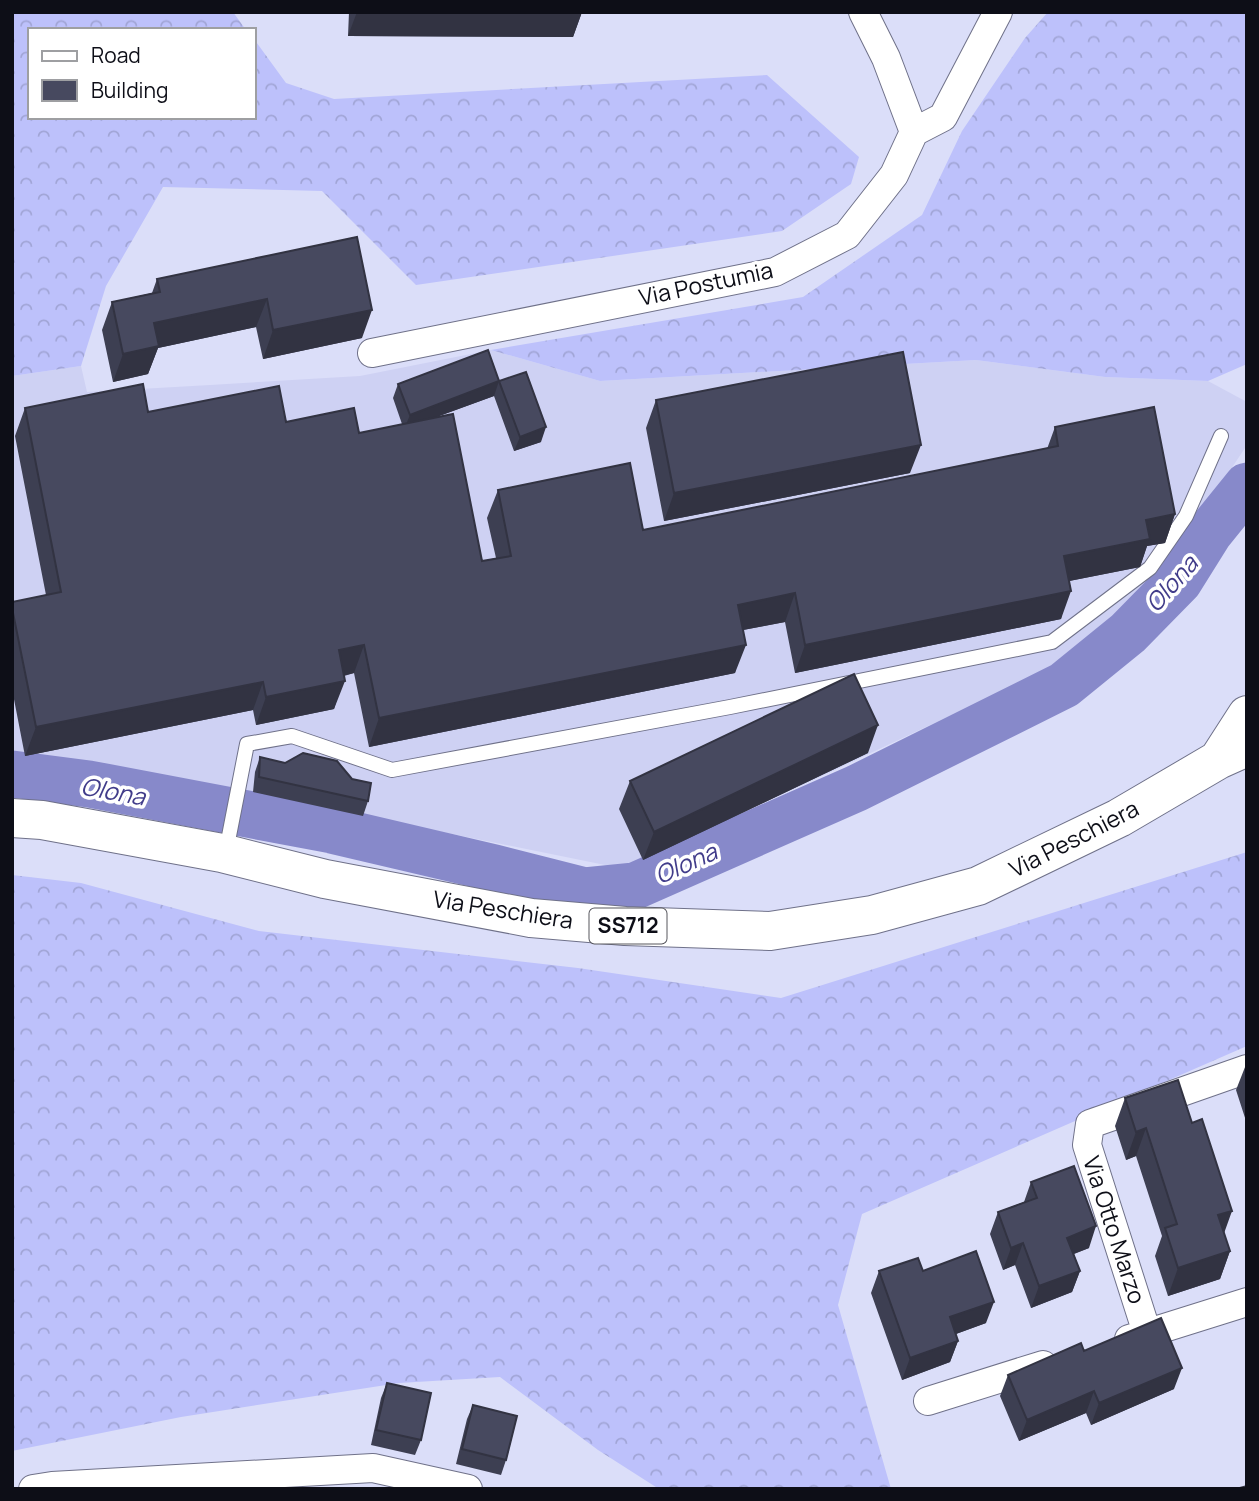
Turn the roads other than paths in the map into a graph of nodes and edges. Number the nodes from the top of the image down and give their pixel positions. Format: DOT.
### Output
graph roads {
  1 [pos="863,12"];
  2 [pos="998,12"];
  3 [pos="914,132"];
  4 [pos="372,353"];
  5 [pos="1221,436"];
  6 [pos="1247,715"];
  7 [pos="1232,753"];
  8 [pos="12,818"];
  9 [pos="225,845"];
  10 [pos="1247,1069"];
  11 [pos="1247,1302"];
  12 [pos="1147,1333"];
  13 [pos="1109,1345"];
  14 [pos="1070,1357"];
  15 [pos="928,1401"];
  16 [pos="33,1489"];
  17 [pos="468,1489"];
  1 -- 3 [label="street"];
  2 -- 3 [label="street"];
  3 -- 4 [label="street, Via Postumia"];
  5 -- 9 [label="lane"];
  6 -- 7 [label="main road, Via Peschiera / SS712"];
  7 -- 9 [label="main road, Via Peschiera / SS712"];
  8 -- 9 [label="main road, Via Peschiera / SS712"];
  10 -- 12 [label="street, Via Otto Marzo"];
  11 -- 12 [label="street, Via Otto Marzo"];
  12 -- 13 [label="street, Via Otto Marzo"];
  14 -- 15 [label="street"];
  16 -- 17 [label="street"];
}
